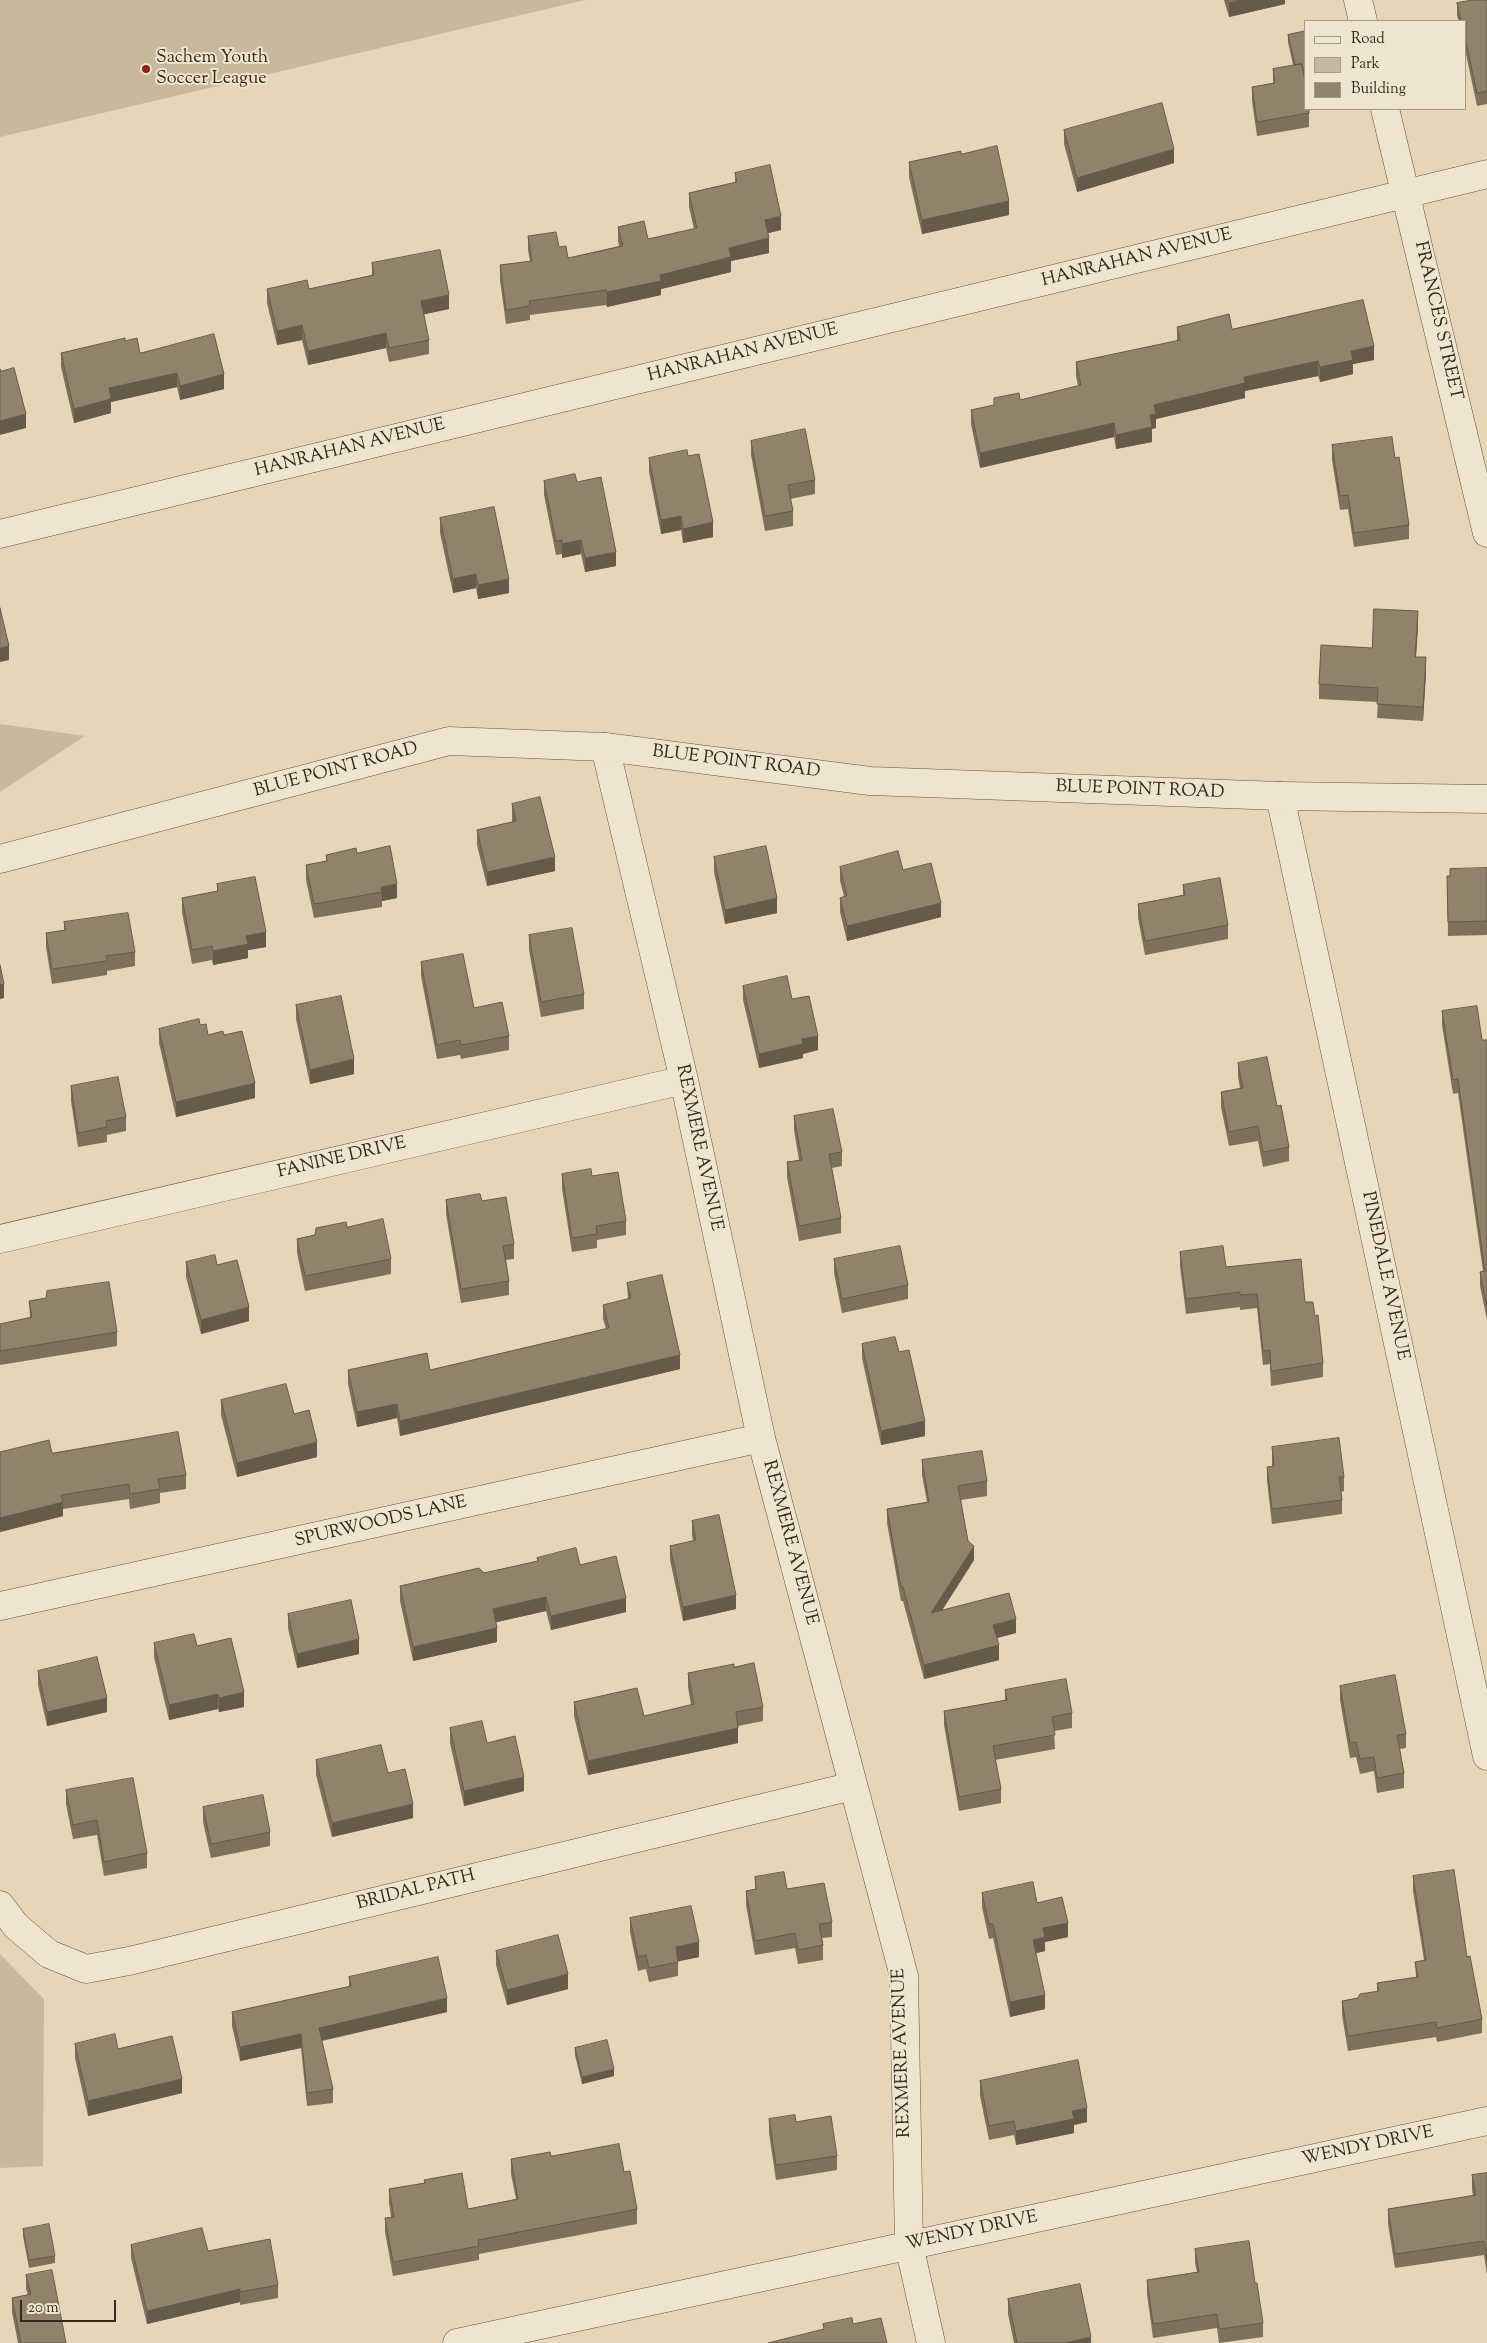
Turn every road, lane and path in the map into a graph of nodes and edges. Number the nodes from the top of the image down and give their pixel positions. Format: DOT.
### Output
graph roads {
  1 [pos="1358,0"];
  2 [pos="1363,20"];
  3 [pos="1385,110"];
  4 [pos="1487,174"];
  5 [pos="1406,194"];
  6 [pos="1487,533"];
  7 [pos="0,534"];
  8 [pos="605,746"];
  9 [pos="1280,796"];
  10 [pos="1487,799"];
  11 [pos="0,860"];
  12 [pos="684,1080"];
  13 [pos="0,1239"];
  14 [pos="761,1438"];
  15 [pos="0,1606"];
  16 [pos="1487,1756"];
  17 [pos="853,1786"];
  18 [pos="0,1906"];
  19 [pos="1487,2121"];
  20 [pos="909,2246"];
  21 [pos="457,2343"];
  22 [pos="931,2343"];
  1 -- 2 [label="street"];
  3 -- 5 [label="street, FRANCES STREET"];
  4 -- 5 [label="street, HANRAHAN AVENUE"];
  5 -- 6 [label="street, FRANCES STREET"];
  5 -- 7 [label="street, HANRAHAN AVENUE"];
  8 -- 9 [label="street, BLUE POINT ROAD"];
  8 -- 11 [label="street, BLUE POINT ROAD"];
  8 -- 12 [label="street, REXMERE AVENUE"];
  9 -- 10 [label="street, BLUE POINT ROAD"];
  9 -- 16 [label="street, PINEDALE AVENUE"];
  12 -- 13 [label="street, FANINE DRIVE"];
  12 -- 14 [label="street, REXMERE AVENUE"];
  14 -- 15 [label="street, SPURWOODS LANE"];
  14 -- 17 [label="street, REXMERE AVENUE"];
  17 -- 18 [label="street, BRIDAL PATH"];
  17 -- 20 [label="street, REXMERE AVENUE"];
  19 -- 20 [label="street, WENDY DRIVE"];
  20 -- 21 [label="street, WENDY DRIVE"];
  20 -- 22 [label="street, REXMERE AVENUE"];
}
